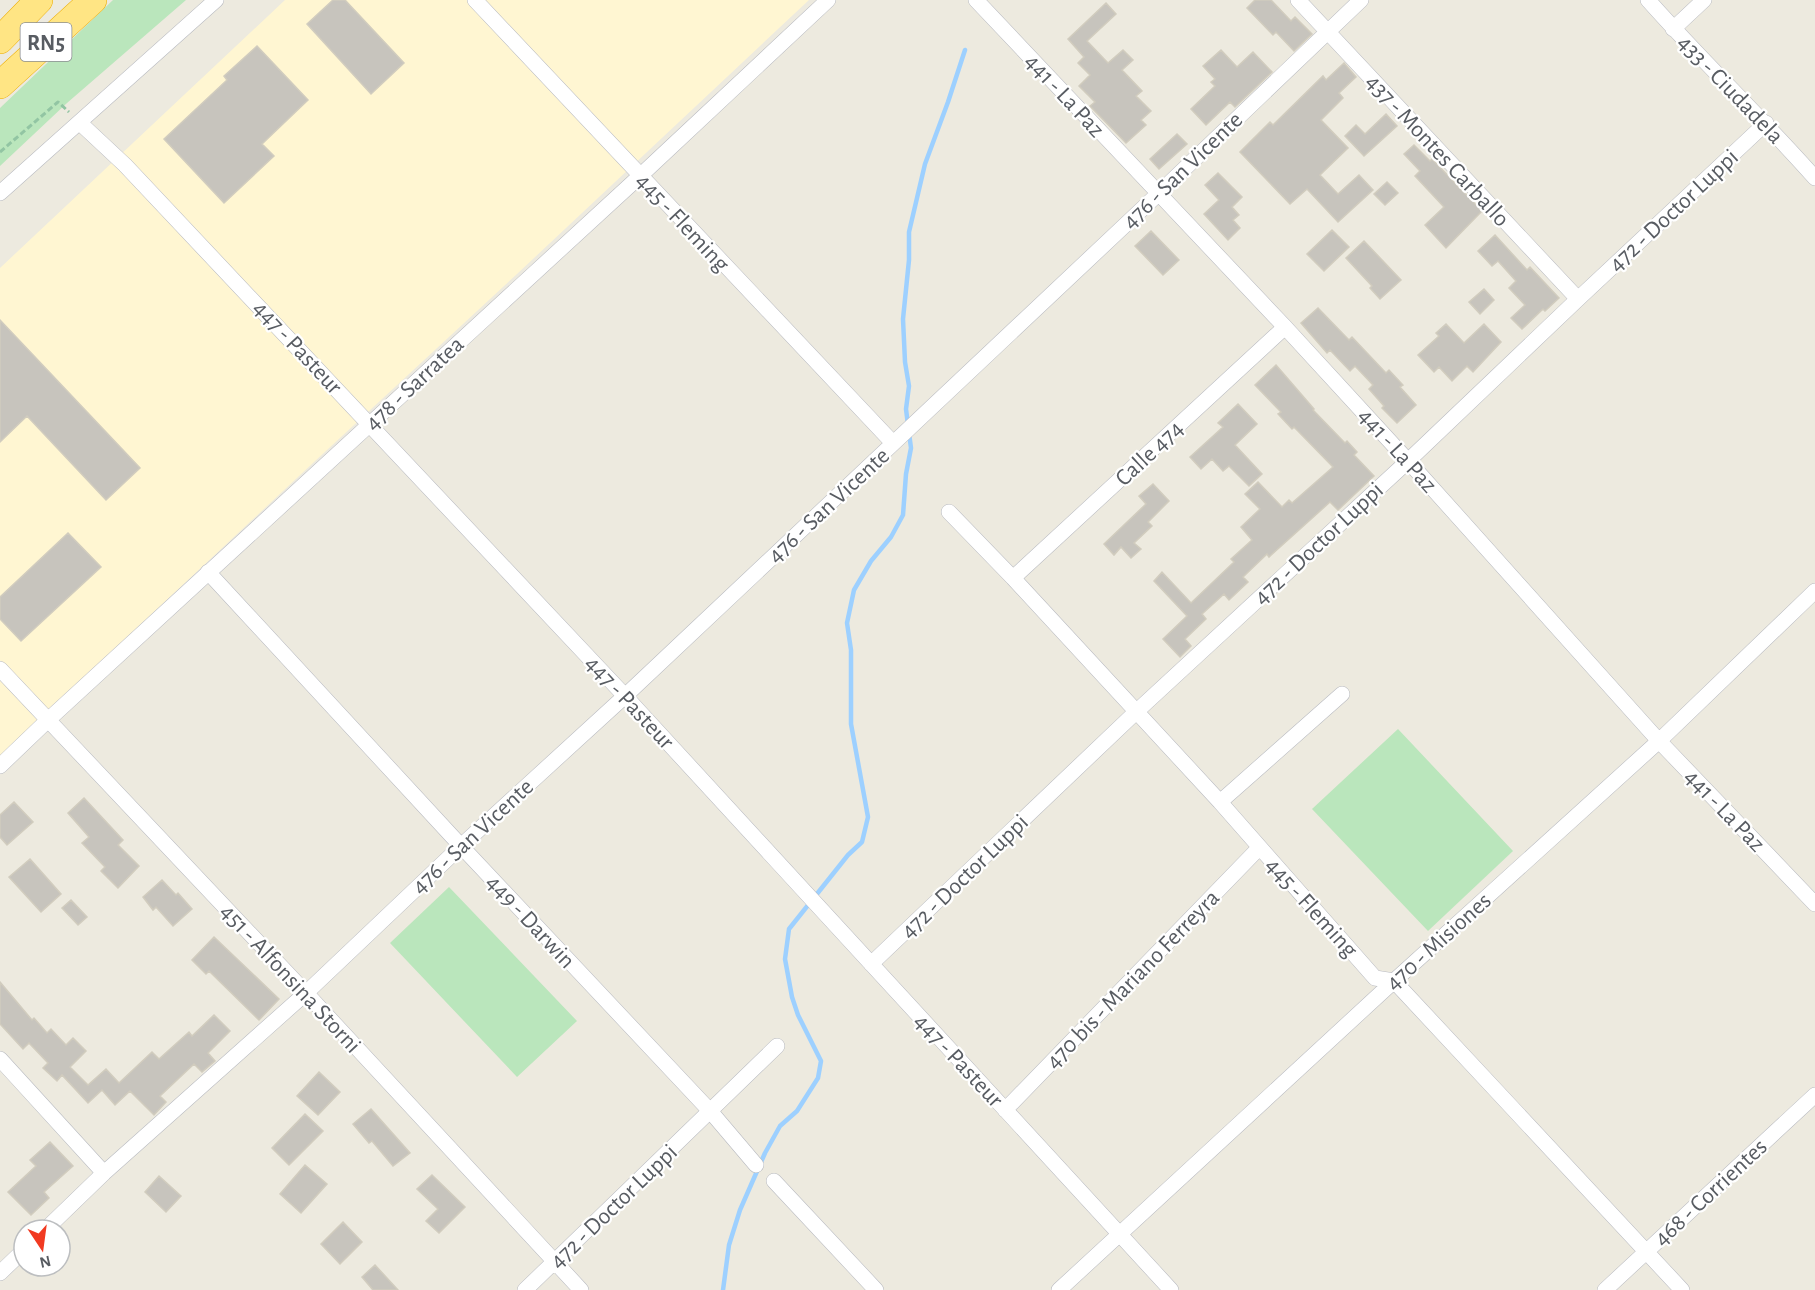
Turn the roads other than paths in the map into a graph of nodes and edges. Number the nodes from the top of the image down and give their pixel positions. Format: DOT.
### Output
graph roads {
  1 [pos="39,0"];
  2 [pos="93,0"];
  3 [pos="216,0"];
  4 [pos="475,0"];
  5 [pos="828,0"];
  6 [pos="976,0"];
  7 [pos="1298,0"];
  8 [pos="1361,0"];
  9 [pos="1648,0"];
  10 [pos="1704,0"];
  11 [pos="1673,28"];
  12 [pos="1327,32"];
  13 [pos="0,40"];
  14 [pos="0,85"];
  15 [pos="80,123"];
  16 [pos="1766,123"];
  17 [pos="640,176"];
  18 [pos="1815,177"];
  19 [pos="0,194"];
  20 [pos="1158,194"];
  21 [pos="1578,299"];
  22 [pos="1285,327"];
  23 [pos="369,424"];
  24 [pos="895,441"];
  25 [pos="1408,461"];
  26 [pos="950,512"];
  27 [pos="208,572"];
  28 [pos="1013,578"];
  29 [pos="1815,591"];
  30 [pos="0,669"];
  31 [pos="1341,694"];
  32 [pos="625,696"];
  33 [pos="1137,711"];
  34 [pos="48,720"];
  35 [pos="1659,741"];
  36 [pos="0,766"];
  37 [pos="1220,802"];
  38 [pos="460,846"];
  39 [pos="1259,848"];
  40 [pos="1815,904"];
  41 [pos="871,964"];
  42 [pos="1394,981"];
  43 [pos="306,993"];
  44 [pos="777,1046"];
  45 [pos="0,1059"];
  46 [pos="1815,1095"];
  47 [pos="1005,1110"];
  48 [pos="711,1112"];
  49 [pos="756,1165"];
  50 [pos="105,1173"];
  51 [pos="774,1181"];
  52 [pos="58,1218"];
  53 [pos="1120,1235"];
  54 [pos="1646,1252"];
  55 [pos="12,1262"];
  56 [pos="555,1262"];
  57 [pos="0,1273"];
  58 [pos="525,1290"];
  59 [pos="580,1290"];
  60 [pos="876,1290"];
  61 [pos="1059,1290"];
  62 [pos="1171,1290"];
  63 [pos="1605,1290"];
  64 [pos="1682,1290"];
  1 -- 13 [label="highway, RN5"];
  2 -- 14 [label="highway, RN5"];
  3 -- 15 [label="street"];
  4 -- 17 [label="street, 445 - Fleming"];
  5 -- 17 [label="street, 478 - Sarratea"];
  6 -- 20 [label="street, 441 - La Paz"];
  7 -- 12 [label="street, 437 - Montes Carballo"];
  8 -- 12 [label="street, 476 - San Vicente"];
  9 -- 11 [label="street, 433 - Ciudadela"];
  10 -- 11 [label="street"];
  11 -- 16 [label="street, 433 - Ciudadela"];
  12 -- 20 [label="street, 476 - San Vicente"];
  12 -- 21 [label="street, 437 - Montes Carballo"];
  15 -- 19 [label="street"];
  15 -- 23 [label="street, 447 - Pasteur"];
  16 -- 18 [label="street, 433 - Ciudadela"];
  16 -- 21 [label="street, 472 - Doctor Luppi"];
  17 -- 23 [label="street, 478 - Sarratea"];
  17 -- 24 [label="street, 445 - Fleming"];
  20 -- 22 [label="street, 441 - La Paz"];
  20 -- 24 [label="street, 476 - San Vicente"];
  21 -- 25 [label="street, 472 - Doctor Luppi"];
  22 -- 25 [label="street, 441 - La Paz"];
  22 -- 28 [label="street, Calle 474"];
  23 -- 27 [label="street, 478 - Sarratea"];
  23 -- 32 [label="street, 447 - Pasteur"];
  24 -- 32 [label="street, 476 - San Vicente"];
  25 -- 33 [label="street, 472 - Doctor Luppi"];
  25 -- 35 [label="street, 441 - La Paz"];
  26 -- 28 [label="street, 445 - Fleming"];
  27 -- 34 [label="street, 478 - Sarratea"];
  27 -- 38 [label="street, 449 - Darwin"];
  28 -- 33 [label="street, 445 - Fleming"];
  29 -- 35 [label="street, 470 - Misiones"];
  30 -- 34 [label="street, 451 - Alfonsina Storni"];
  31 -- 37 [label="street"];
  32 -- 38 [label="street, 476 - San Vicente"];
  32 -- 41 [label="street, 447 - Pasteur"];
  33 -- 37 [label="street, 445 - Fleming"];
  33 -- 41 [label="street, 472 - Doctor Luppi"];
  34 -- 36 [label="street, 478 - Sarratea"];
  34 -- 43 [label="street, 451 - Alfonsina Storni"];
  35 -- 40 [label="street, 441 - La Paz"];
  35 -- 42 [label="street, 470 - Misiones"];
  37 -- 39 [label="street, 445 - Fleming"];
  38 -- 43 [label="street, 476 - San Vicente"];
  38 -- 48 [label="street, 449 - Darwin"];
  39 -- 42 [label="street, 445 - Fleming"];
  39 -- 47 [label="street, 470 bis - Mariano Ferreyra"];
  41 -- 47 [label="street, 447 - Pasteur"];
  42 -- 53 [label="street, 470 - Misiones"];
  42 -- 54 [label="street, 445 - Fleming"];
  43 -- 50 [label="street, 476 - San Vicente"];
  43 -- 56 [label="street, 451 - Alfonsina Storni"];
  44 -- 48 [label="street, 472 - Doctor Luppi"];
  45 -- 50 [label="street"];
  46 -- 54 [label="street, 468 - Corrientes"];
  47 -- 53 [label="street, 447 - Pasteur"];
  48 -- 49 [label="street, 449 - Darwin"];
  48 -- 56 [label="street, 472 - Doctor Luppi"];
  50 -- 52 [label="street, 476 - San Vicente"];
  51 -- 60 [label="street"];
  53 -- 61 [label="street, 470 - Misiones"];
  53 -- 62 [label="street, 447 - Pasteur"];
  54 -- 63 [label="street, 468 - Corrientes"];
  54 -- 64 [label="street, 445 - Fleming"];
  55 -- 57 [label="street"];
  56 -- 58 [label="street, 472 - Doctor Luppi"];
  56 -- 59 [label="street, 451 - Alfonsina Storni"];
}
